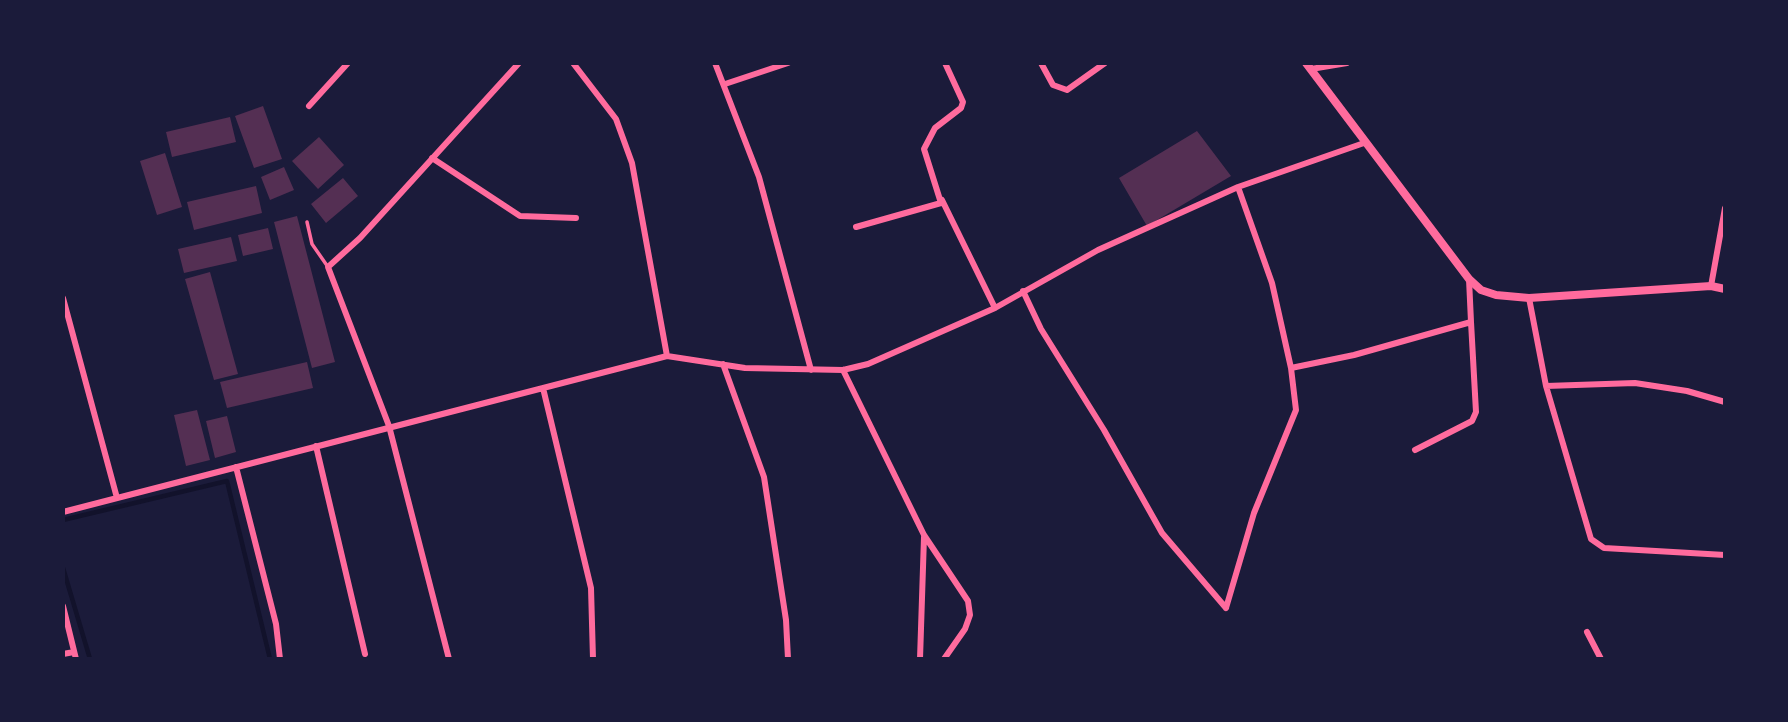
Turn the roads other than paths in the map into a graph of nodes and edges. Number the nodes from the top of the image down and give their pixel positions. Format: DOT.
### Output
graph roads {
  1 [pos="348,63"];
  2 [pos="519,63"];
  3 [pos="573,63"];
  4 [pos="715,63"];
  5 [pos="788,63"];
  6 [pos="945,63"];
  7 [pos="1041,63"];
  8 [pos="1105,63"];
  9 [pos="1347,63"];
  10 [pos="1309,66"];
  11 [pos="725,84"];
  12 [pos="309,106"];
  13 [pos="1364,143"];
  14 [pos="432,158"];
  15 [pos="1238,187"];
  16 [pos="940,195"];
  17 [pos="1725,208"];
  18 [pos="576,218"];
  19 [pos="307,222"];
  20 [pos="856,227"];
  21 [pos="328,267"];
  22 [pos="1469,279"];
  23 [pos="1711,286"];
  24 [pos="1725,289"];
  25 [pos="1023,291"];
  26 [pos="63,298"];
  27 [pos="1529,298"];
  28 [pos="995,308"];
  29 [pos="64,309"];
  30 [pos="1471,322"];
  31 [pos="667,356"];
  32 [pos="723,364"];
  33 [pos="1291,368"];
  34 [pos="811,370"];
  35 [pos="843,370"];
  36 [pos="1546,386"];
  37 [pos="543,388"];
  38 [pos="1725,402"];
  39 [pos="389,426"];
  40 [pos="316,446"];
  41 [pos="1415,450"];
  42 [pos="236,467"];
  43 [pos="117,498"];
  44 [pos="63,512"];
  45 [pos="924,535"];
  46 [pos="1725,555"];
  47 [pos="63,606"];
  48 [pos="1587,632"];
  49 [pos="63,654"];
  50 [pos="365,654"];
  51 [pos="75,656"];
  52 [pos="279,659"];
  53 [pos="449,659"];
  54 [pos="593,659"];
  55 [pos="788,659"];
  56 [pos="920,659"];
  57 [pos="944,659"];
  58 [pos="1600,659"];
  1 -- 12 [label="street"];
  2 -- 14 [label="street"];
  3 -- 31 [label="street"];
  4 -- 11 [label="street"];
  5 -- 11 [label="street"];
  6 -- 16 [label="street"];
  7 -- 8 [label="street"];
  9 -- 10 [label="street"];
  10 -- 13 [label="street"];
  11 -- 34 [label="street"];
  13 -- 15 [label="street"];
  13 -- 22 [label="street"];
  14 -- 18 [label="street"];
  14 -- 21 [label="street"];
  15 -- 25 [label="street"];
  15 -- 33 [label="street"];
  16 -- 20 [label="street"];
  16 -- 28 [label="street"];
  17 -- 23 [label="street"];
  19 -- 21 [label="lane"];
  21 -- 39 [label="street"];
  22 -- 27 [label="street"];
  22 -- 30 [label="street"];
  23 -- 24 [label="street"];
  23 -- 27 [label="street"];
  25 -- 28 [label="street"];
  25 -- 33 [label="street"];
  26 -- 29 [label="street"];
  27 -- 36 [label="street"];
  28 -- 35 [label="street"];
  29 -- 43 [label="street"];
  30 -- 33 [label="street"];
  30 -- 41 [label="street"];
  31 -- 32 [label="street"];
  31 -- 37 [label="street"];
  32 -- 34 [label="street"];
  32 -- 55 [label="street"];
  34 -- 35 [label="street"];
  35 -- 45 [label="street"];
  36 -- 38 [label="street"];
  36 -- 46 [label="street"];
  37 -- 39 [label="street"];
  37 -- 54 [label="street"];
  39 -- 40 [label="street"];
  39 -- 53 [label="street"];
  40 -- 42 [label="street"];
  40 -- 50 [label="street"];
  42 -- 43 [label="street"];
  42 -- 52 [label="street"];
  43 -- 44 [label="street"];
  45 -- 56 [label="street"];
  45 -- 57 [label="street"];
  47 -- 51 [label="street"];
  48 -- 58 [label="street"];
  49 -- 51 [label="street"];
}
